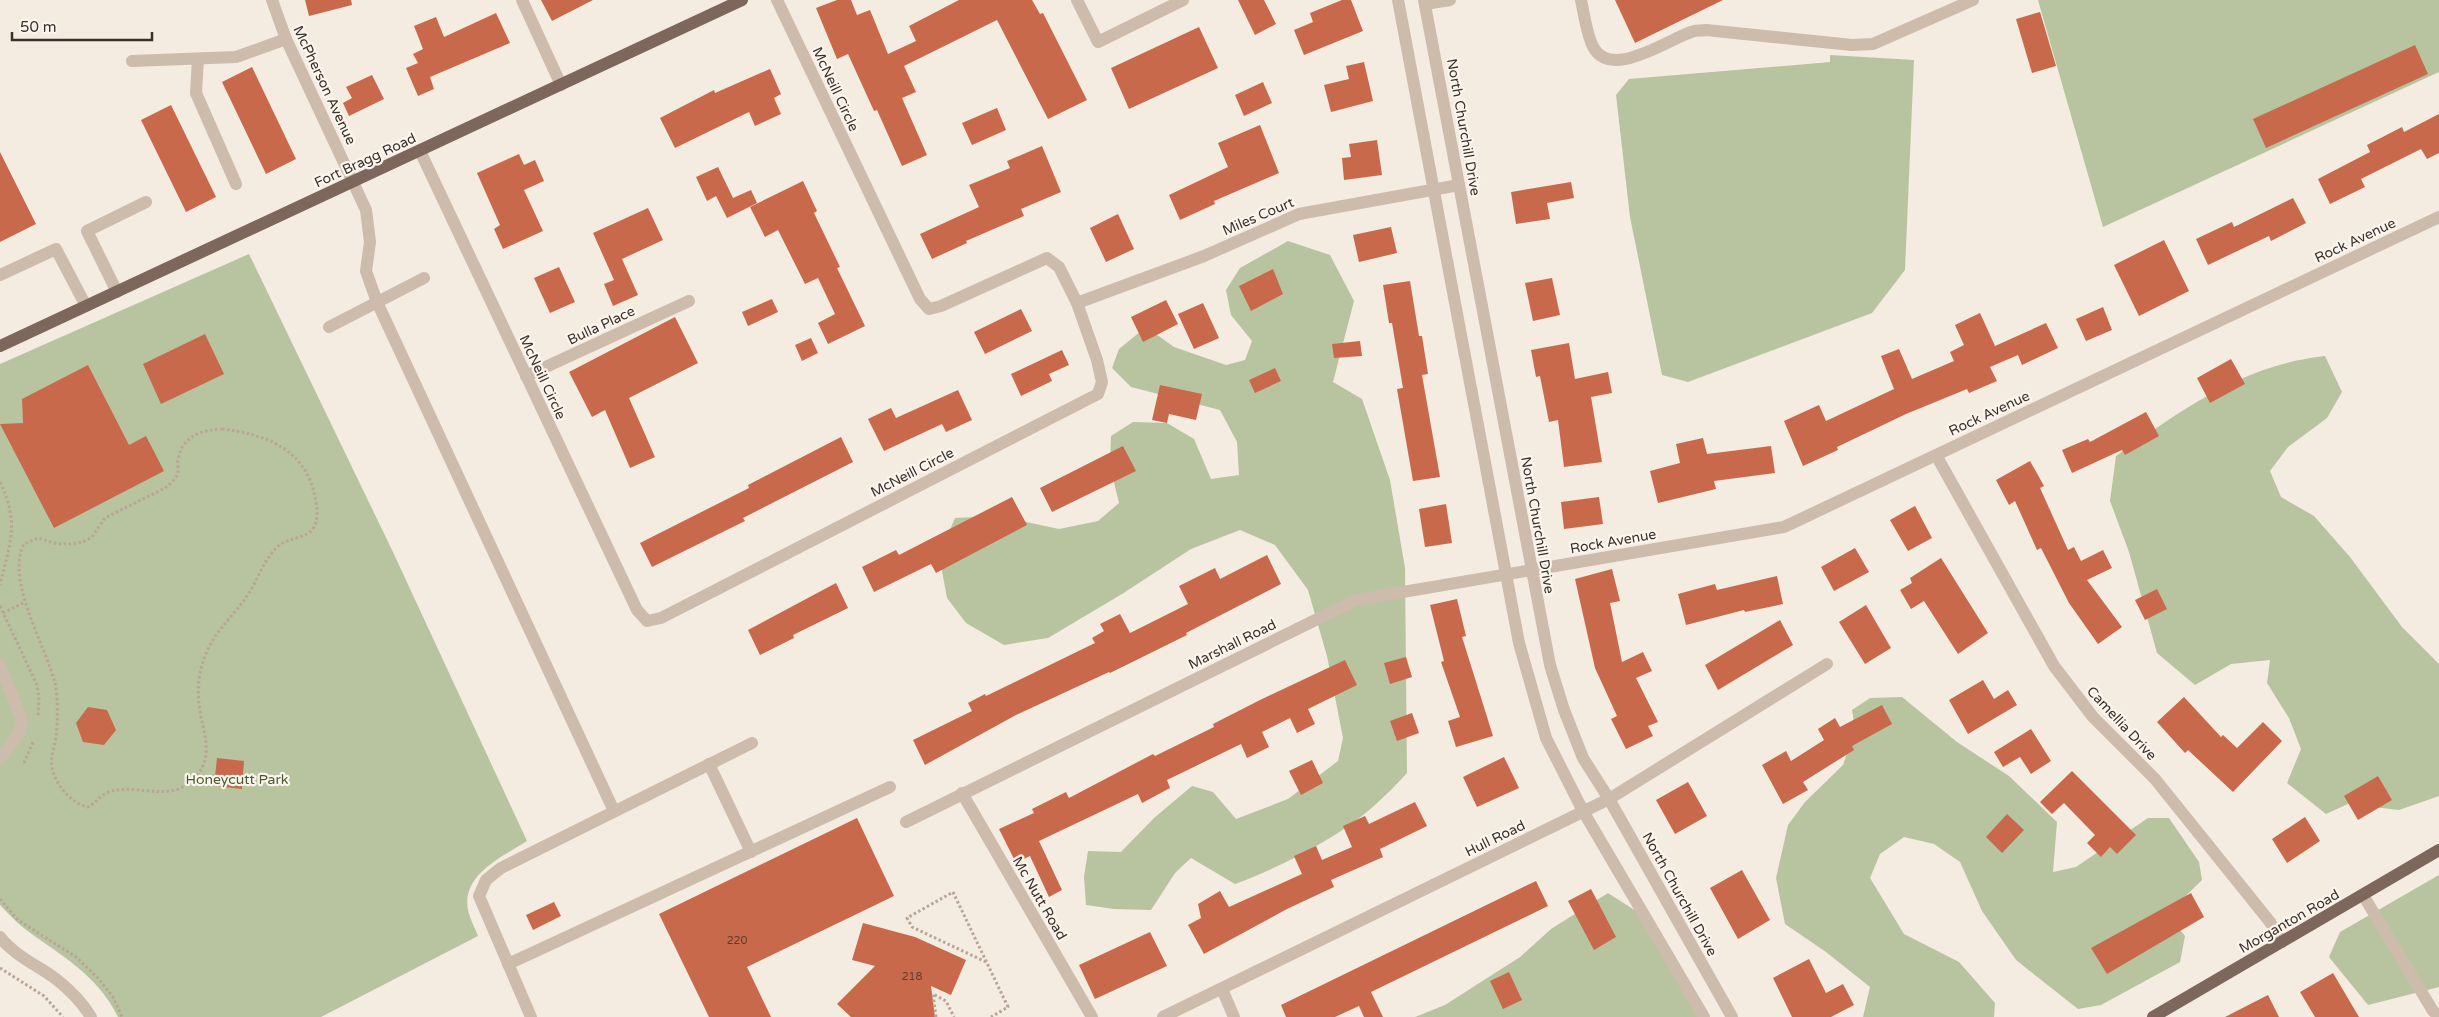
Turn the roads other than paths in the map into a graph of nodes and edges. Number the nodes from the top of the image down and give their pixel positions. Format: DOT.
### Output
graph roads {
  1 [pos="272,0"];
  2 [pos="522,0"];
  3 [pos="742,0"];
  4 [pos="777,0"];
  5 [pos="1077,0"];
  6 [pos="1183,0"];
  7 [pos="1398,0"];
  8 [pos="1450,0"];
  9 [pos="1581,0"];
  10 [pos="1973,0"];
  11 [pos="1425,2"];
  12 [pos="286,39"];
  13 [pos="198,59"];
  14 [pos="132,61"];
  15 [pos="561,85"];
  16 [pos="420,152"];
  17 [pos="354,182"];
  18 [pos="236,184"];
  19 [pos="1459,185"];
  20 [pos="1434,190"];
  21 [pos="146,202"];
  22 [pos="2438,219"];
  23 [pos="0,275"];
  24 [pos="424,278"];
  25 [pos="117,292"];
  26 [pos="689,301"];
  27 [pos="377,302"];
  28 [pos="1076,303"];
  29 [pos="86,306"];
  30 [pos="328,327"];
  31 [pos="0,346"];
  32 [pos="526,376"];
  33 [pos="1936,455"];
  34 [pos="1530,570"];
  35 [pos="1506,574"];
  36 [pos="1828,664"];
  37 [pos="0,665"];
  38 [pos="752,743"];
  39 [pos="0,758"];
  40 [pos="709,764"];
  41 [pos="890,788"];
  42 [pos="962,793"];
  43 [pos="1609,799"];
  44 [pos="614,811"];
  45 [pos="1583,811"];
  46 [pos="906,822"];
  47 [pos="2439,850"];
  48 [pos="751,852"];
  49 [pos="2363,895"];
  50 [pos="0,937"];
  51 [pos="2282,942"];
  52 [pos="508,964"];
  53 [pos="1222,989"];
  54 [pos="1183,1013"];
  55 [pos="2161,1015"];
  56 [pos="2439,1016"];
  57 [pos="91,1017"];
  58 [pos="531,1017"];
  59 [pos="1092,1017"];
  60 [pos="1163,1017"];
  61 [pos="1234,1017"];
  62 [pos="1704,1017"];
  63 [pos="1732,1017"];
  1 -- 12 [label="street, McPherson Avenue"];
  2 -- 15 [label="street"];
  3 -- 15 [label="main road, Fort Bragg Road"];
  4 -- 28 [label="street, McNeill Circle"];
  5 -- 6 [label="street"];
  7 -- 20 [label="street"];
  8 -- 11 [label="street"];
  9 -- 10 [label="street"];
  11 -- 19 [label="street, North Churchill Drive"];
  12 -- 13 [label="street"];
  12 -- 17 [label="street, McPherson Avenue"];
  13 -- 14 [label="street"];
  13 -- 18 [label="street"];
  15 -- 16 [label="main road, Fort Bragg Road"];
  16 -- 17 [label="main road, Fort Bragg Road"];
  16 -- 32 [label="street, McNeill Circle"];
  17 -- 25 [label="main road, Fort Bragg Road"];
  17 -- 27 [label="street, McPherson Avenue"];
  19 -- 20 [label="street, Miles Court"];
  19 -- 34 [label="street, North Churchill Drive"];
  20 -- 28 [label="street, Miles Court"];
  20 -- 35 [label="street"];
  21 -- 25 [label="street"];
  22 -- 33 [label="street, Rock Avenue"];
  23 -- 29 [label="street"];
  24 -- 27 [label="street"];
  25 -- 29 [label="main road, Fort Bragg Road"];
  26 -- 32 [label="street, Bulla Place"];
  27 -- 30 [label="street"];
  27 -- 44 [label="street, McPherson Avenue"];
  28 -- 32 [label="street, McNeill Circle"];
  29 -- 31 [label="main road, Fort Bragg Road"];
  33 -- 34 [label="street, Rock Avenue"];
  33 -- 51 [label="street, Camellia Drive"];
  34 -- 35 [label="street, Marshall Road"];
  34 -- 43 [label="street, North Churchill Drive"];
  35 -- 42 [label="street, Marshall Road"];
  35 -- 45 [label="street"];
  36 -- 43 [label="street, Hull Road"];
  37 -- 39 [label="street"];
  38 -- 40 [label="street"];
  40 -- 44 [label="street"];
  40 -- 48 [label="street"];
  41 -- 48 [label="street"];
  42 -- 46 [label="street, Marshall Road"];
  42 -- 59 [label="street, Mc Nutt Road"];
  43 -- 45 [label="street, Hull Road"];
  43 -- 63 [label="street, North Churchill Drive"];
  44 -- 52 [label="street"];
  45 -- 53 [label="street, Hull Road"];
  45 -- 62 [label="street"];
  47 -- 49 [label="main road, Morganton Road"];
  48 -- 52 [label="street"];
  49 -- 51 [label="main road, Morganton Road"];
  49 -- 56 [label="street"];
  50 -- 57 [label="street"];
  51 -- 55 [label="main road, Morganton Road"];
  52 -- 58 [label="street"];
  53 -- 54 [label="street, Hull Road"];
  53 -- 61 [label="street"];
  54 -- 60 [label="street, Hull Road"];
}
